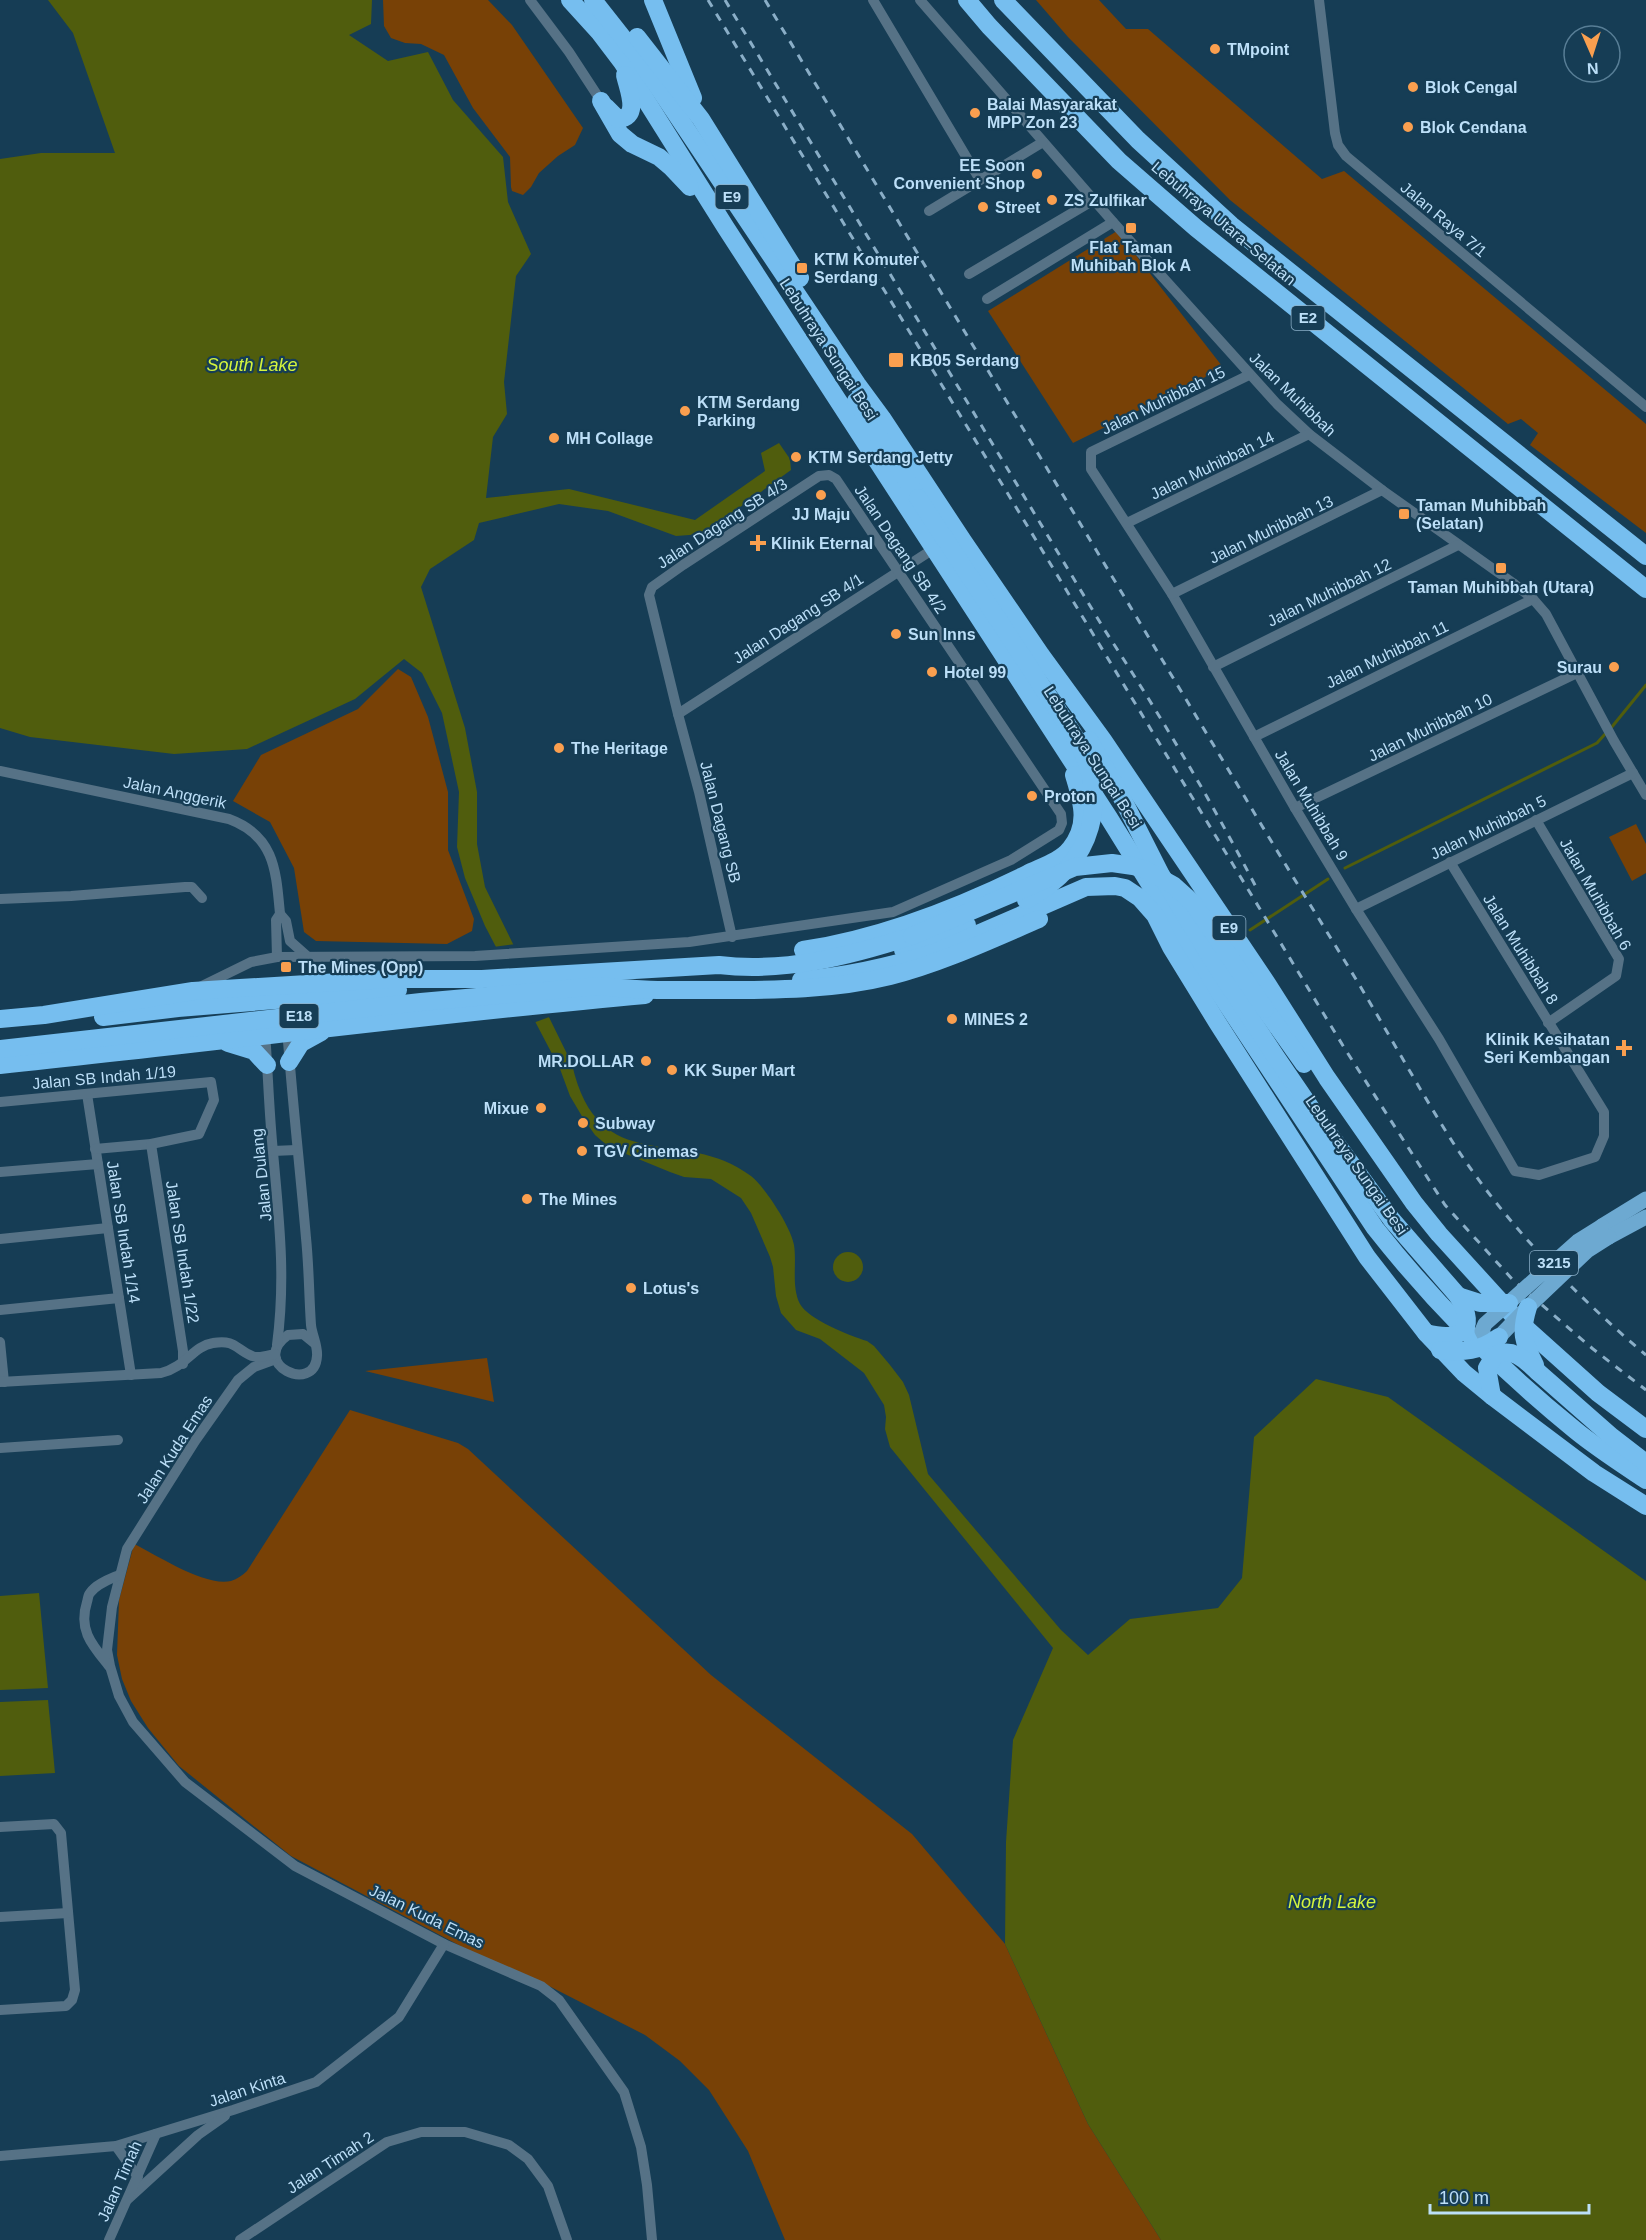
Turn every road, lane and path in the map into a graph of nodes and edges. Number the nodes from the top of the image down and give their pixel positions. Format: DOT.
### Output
graph roads {
  1 [pos="530,0"];
  2 [pos="570,0"];
  3 [pos="651,0"];
  4 [pos="873,0"];
  5 [pos="920,0"];
  6 [pos="967,0"];
  7 [pos="1004,0"];
  8 [pos="1319,0"];
  9 [pos="594,1"];
  10 [pos="635,35"];
  11 [pos="622,62"];
  12 [pos="601,101"];
  13 [pos="701,119"];
  14 [pos="1043,142"];
  15 [pos="980,180"];
  16 [pos="1094,200"];
  17 [pos="929,211"];
  18 [pos="720,219"];
  19 [pos="1113,222"];
  20 [pos="969,274"];
  21 [pos="987,299"];
  22 [pos="826,338"];
  23 [pos="1249,375"];
  24 [pos="857,384"];
  25 [pos="1646,406"];
  26 [pos="1309,434"];
  27 [pos="1091,452"];
  28 [pos="829,475"];
  29 [pos="1382,490"];
  30 [pos="1127,523"];
  31 [pos="1458,545"];
  32 [pos="935,548"];
  33 [pos="1646,556"];
  34 [pos="898,571"];
  35 [pos="1646,589"];
  36 [pos="1172,594"];
  37 [pos="1533,599"];
  38 [pos="1041,655"];
  39 [pos="1213,667"];
  40 [pos="1577,673"];
  41 [pos="678,714"];
  42 [pos="1254,737"];
  43 [pos="1063,747"];
  44 [pos="0,771"];
  45 [pos="1639,776"];
  46 [pos="1646,795"];
  47 [pos="1295,808"];
  48 [pos="1536,820"];
  49 [pos="1450,862"];
  50 [pos="202,898"];
  51 [pos="0,899"];
  52 [pos="1356,909"];
  53 [pos="280,914"];
  54 [pos="732,937"];
  55 [pos="1171,947"];
  56 [pos="277,957"];
  57 [pos="308,957"];
  58 [pos="719,965"];
  59 [pos="482,979"];
  60 [pos="599,986"];
  61 [pos="193,991"];
  62 [pos="334,995"];
  63 [pos="285,1000"];
  64 [pos="262,1001"];
  65 [pos="229,1004"];
  66 [pos="1265,1009"];
  67 [pos="0,1019"];
  68 [pos="1548,1023"];
  69 [pos="337,1028"];
  70 [pos="0,1030"];
  71 [pos="288,1033"];
  72 [pos="265,1035"];
  73 [pos="223,1039"];
  74 [pos="1251,1042"];
  75 [pos="0,1049"];
  76 [pos="289,1062"];
  77 [pos="0,1065"];
  78 [pos="267,1065"];
  79 [pos="87,1094"];
  80 [pos="0,1102"];
  81 [pos="1604,1112"];
  82 [pos="1280,1119"];
  83 [pos="1332,1135"];
  84 [pos="151,1144"];
  85 [pos="95,1149"];
  86 [pos="296,1150"];
  87 [pos="273,1151"];
  88 [pos="98,1164"];
  89 [pos="0,1172"];
  90 [pos="1646,1199"];
  91 [pos="1414,1203"];
  92 [pos="1646,1217"];
  93 [pos="108,1228"];
  94 [pos="1605,1231"];
  95 [pos="0,1239"];
  96 [pos="1458,1296"];
  97 [pos="119,1298"];
  98 [pos="1509,1303"];
  99 [pos="1528,1307"];
  100 [pos="0,1310"];
  101 [pos="1426,1333"];
  102 [pos="1499,1337"];
  103 [pos="0,1342"];
  104 [pos="314,1343"];
  105 [pos="1440,1350"];
  106 [pos="276,1353"];
  107 [pos="183,1364"];
  108 [pos="1538,1372"];
  109 [pos="131,1375"];
  110 [pos="2,1382"];
  111 [pos="1492,1396"];
  112 [pos="1646,1429"];
  113 [pos="118,1440"];
  114 [pos="0,1448"];
  115 [pos="1646,1462"];
  116 [pos="1646,1480"];
  117 [pos="1646,1506"];
  118 [pos="119,1575"];
  119 [pos="110,1666"];
  120 [pos="0,1827"];
  121 [pos="68,1913"];
  122 [pos="0,1917"];
  123 [pos="444,1944"];
  124 [pos="0,2010"];
  125 [pos="232,2110"];
  126 [pos="156,2134"];
  127 [pos="116,2146"];
  128 [pos="0,2156"];
  129 [pos="138,2177"];
  130 [pos="128,2199"];
  131 [pos="109,2240"];
  132 [pos="240,2240"];
  133 [pos="567,2240"];
  134 [pos="652,2240"];
  1 -- 12 [label="street"];
  2 -- 11 [label="highway, Lebuhraya Sungai Besi / E9"];
  3 -- 10 [label="highway"];
  3 -- 13 [label="highway"];
  4 -- 15 [label="street"];
  5 -- 14 [label="street, Jalan Muhibbah"];
  6 -- 35 [label="highway, Lebuhraya Utara–Selatan / E2"];
  7 -- 33 [label="highway, Lebuhraya Utara–Selatan / E2"];
  8 -- 25 [label="street, Jalan Raya 7/1"];
  9 -- 10 [label="highway"];
  9 -- 22 [label="highway, Lebuhraya Sungai Besi / E9"];
  10 -- 13 [label="highway"];
  11 -- 12 [label="highway"];
  11 -- 18 [label="highway, Lebuhraya Sungai Besi / E9"];
  12 -- 18 [label="highway"];
  13 -- 24 [label="highway"];
  14 -- 15 [label="street"];
  14 -- 16 [label="street, Jalan Muhibbah"];
  15 -- 17 [label="street"];
  16 -- 19 [label="street, Jalan Muhibbah"];
  16 -- 20 [label="street"];
  18 -- 32 [label="highway, Lebuhraya Sungai Besi / E9"];
  19 -- 21 [label="street"];
  19 -- 23 [label="street, Jalan Muhibbah"];
  22 -- 24 [label="highway, Lebuhraya Sungai Besi / E9"];
  22 -- 60 [label="highway, bridge"];
  23 -- 26 [label="street, Jalan Muhibbah"];
  23 -- 27 [label="street, Jalan Muhibbah 15"];
  24 -- 38 [label="highway, Lebuhraya Sungai Besi / E9"];
  26 -- 29 [label="street, Jalan Muhibbah"];
  26 -- 30 [label="street, Jalan Muhibbah 14"];
  27 -- 30 [label="street, Jalan Muhibbah 9"];
  28 -- 34 [label="street, Jalan Dagang SB 4/2"];
  28 -- 41 [label="street, Jalan Dagang SB 4/3"];
  29 -- 31 [label="street, Jalan Muhibbah"];
  29 -- 36 [label="street, Jalan Muhibbah 13"];
  30 -- 36 [label="street, Jalan Muhibbah 9"];
  31 -- 37 [label="street, Jalan Muhibbah"];
  31 -- 39 [label="street, Jalan Muhibbah 12"];
  32 -- 34 [label="street, Jalan Dagang SB 4/1"];
  32 -- 43 [label="highway, Lebuhraya Sungai Besi / E9"];
  34 -- 41 [label="street, Jalan Dagang SB 4/1"];
  34 -- 54 [label="street, Jalan Dagang SB 4/2"];
  36 -- 39 [label="street, Jalan Muhibbah 9"];
  37 -- 40 [label="street, Jalan Muhibbah"];
  37 -- 42 [label="street, Jalan Muhibbah 11"];
  38 -- 83 [label="highway"];
  38 -- 91 [label="highway, Lebuhraya Sungai Besi / E9"];
  39 -- 42 [label="street, Jalan Muhibbah 9"];
  40 -- 45 [label="street, Jalan Muhibbah"];
  40 -- 47 [label="street, Jalan Muhibbah 10"];
  41 -- 54 [label="street, Jalan Dagang SB"];
  42 -- 47 [label="street, Jalan Muhibbah 9"];
  43 -- 58 [label="highway"];
  43 -- 74 [label="highway, Lebuhraya Sungai Besi / E9"];
  44 -- 53 [label="street, Jalan Anggerik"];
  45 -- 46 [label="street, Jalan Muhibbah"];
  45 -- 48 [label="street, Jalan Muhibbah 5"];
  47 -- 52 [label="street, Jalan Muhibbah 9"];
  48 -- 49 [label="street, Jalan Muhibbah 5"];
  48 -- 68 [label="street, Jalan Muhibbah 6"];
  49 -- 52 [label="street, Jalan Muhibbah 5"];
  49 -- 68 [label="street, Jalan Muhibbah 8"];
  50 -- 51 [label="street"];
  52 -- 81 [label="street, Jalan Muhibbah 9"];
  53 -- 56 [label="street, Jalan Anggerik"];
  53 -- 57 [label="street, Jalan Anggerik"];
  54 -- 57 [label="street"];
  55 -- 60 [label="highway, bridge"];
  55 -- 69 [label="highway"];
  55 -- 82 [label="highway"];
  56 -- 57 [label="street"];
  56 -- 61 [label="street"];
  58 -- 59 [label="highway, E18"];
  58 -- 66 [label="highway, bridge"];
  59 -- 61 [label="highway, E18"];
  59 -- 62 [label="highway"];
  60 -- 75 [label="highway, E18, bridge"];
  61 -- 67 [label="highway, E18"];
  62 -- 63 [label="highway"];
  62 -- 69 [label="highway"];
  63 -- 64 [label="highway"];
  63 -- 71 [label="street"];
  64 -- 65 [label="highway"];
  64 -- 72 [label="street, Jalan Dulang"];
  65 -- 70 [label="highway"];
  65 -- 73 [label="highway"];
  66 -- 83 [label="highway"];
  66 -- 91 [label="highway"];
  68 -- 81 [label="street, Jalan Muhibbah 8"];
  69 -- 71 [label="highway"];
  69 -- 76 [label="highway"];
  71 -- 72 [label="highway"];
  71 -- 76 [label="street"];
  72 -- 73 [label="highway"];
  72 -- 78 [label="street, Jalan Dulang"];
  73 -- 77 [label="highway"];
  73 -- 78 [label="highway"];
  74 -- 82 [label="highway"];
  74 -- 116 [label="highway, Lebuhraya Sungai Besi / E9"];
  76 -- 86 [label="street"];
  78 -- 87 [label="street, Jalan Dulang"];
  79 -- 80 [label="street, Jalan SB Indah 1/19"];
  79 -- 84 [label="street, Jalan SB Indah 1/19"];
  79 -- 85 [label="street, Jalan SB Indah 1/14"];
  82 -- 101 [label="highway"];
  83 -- 96 [label="highway"];
  84 -- 85 [label="street"];
  84 -- 107 [label="street, Jalan SB Indah 1/22"];
  85 -- 88 [label="street, Jalan SB Indah 1/14"];
  86 -- 87 [label="street"];
  86 -- 104 [label="street"];
  87 -- 106 [label="street, Jalan Dulang"];
  88 -- 89 [label="street"];
  88 -- 93 [label="street, Jalan SB Indah 1/14"];
  90 -- 94 [label="main road, 3215"];
  91 -- 112 [label="highway, Lebuhraya Sungai Besi / E9"];
  92 -- 94 [label="main road, 3215"];
  93 -- 95 [label="street"];
  93 -- 97 [label="street, Jalan SB Indah 1/14"];
  94 -- 98 [label="main road, 3215, bridge"];
  94 -- 99 [label="main road, 3215, bridge"];
  96 -- 98 [label="highway, bridge"];
  96 -- 101 [label="highway, bridge"];
  97 -- 100 [label="street"];
  97 -- 109 [label="street, Jalan SB Indah 1/14"];
  98 -- 102 [label="main road, bridge"];
  99 -- 102 [label="main road, 3215, bridge"];
  99 -- 108 [label="highway, bridge"];
  101 -- 105 [label="highway, bridge"];
  102 -- 105 [label="highway, bridge"];
  103 -- 110 [label="street"];
  104 -- 106 [label="street"];
  104 -- 106 [label="street"];
  105 -- 111 [label="highway"];
  106 -- 107 [label="street"];
  106 -- 118 [label="street, Jalan Kuda Emas"];
  107 -- 109 [label="street"];
  108 -- 111 [label="highway, bridge"];
  108 -- 115 [label="highway"];
  109 -- 110 [label="street"];
  111 -- 117 [label="highway"];
  113 -- 114 [label="street"];
  118 -- 119 [label="street, Jalan Kuda Emas"];
  118 -- 119 [label="street, Jalan Kuda Emas"];
  119 -- 123 [label="street, Jalan Kuda Emas"];
  120 -- 121 [label="street"];
  121 -- 122 [label="street"];
  121 -- 124 [label="street"];
  123 -- 125 [label="street, Jalan Kinta"];
  123 -- 134 [label="street, Jalan Kuda Emas"];
  125 -- 126 [label="street, Jalan Kinta"];
  125 -- 130 [label="street"];
  126 -- 127 [label="street, Jalan Kinta"];
  126 -- 129 [label="street, Jalan Timah"];
  127 -- 128 [label="street, Jalan Kinta"];
  127 -- 129 [label="street"];
  129 -- 130 [label="street, Jalan Timah"];
  130 -- 131 [label="street, Jalan Timah"];
  132 -- 133 [label="street, Jalan Timah 2"];
}
